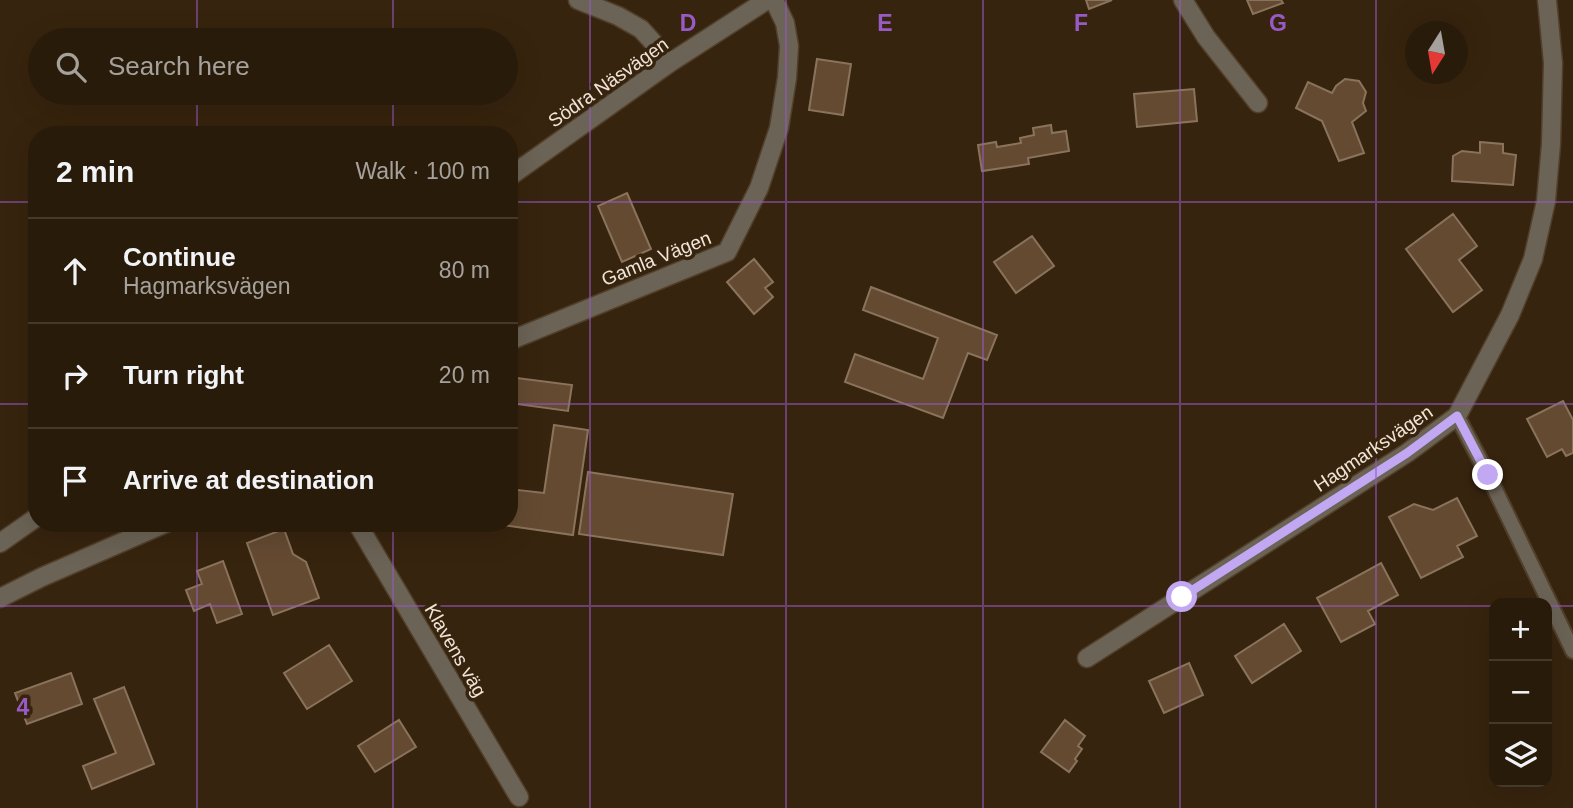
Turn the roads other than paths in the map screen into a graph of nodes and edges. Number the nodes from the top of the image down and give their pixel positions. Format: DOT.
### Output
graph roads {
  1 [pos="578,0"];
  2 [pos="767,0"];
  3 [pos="774,0"];
  4 [pos="1183,0"];
  5 [pos="1547,0"];
  6 [pos="671,62"];
  7 [pos="1258,103"];
  8 [pos="518,171"];
  9 [pos="518,337"];
  10 [pos="1457,416"];
  11 [pos="28,524"];
  12 [pos="146,532"];
  13 [pos="362,532"];
  14 [pos="0,544"];
  15 [pos="0,598"];
  16 [pos="1573,651"];
  17 [pos="1087,658"];
  18 [pos="519,797"];
  1 -- 6 [label="street"];
  2 -- 6 [label="street, Södra Näsvägen"];
  3 -- 9 [label="street, Gamla Vägen"];
  4 -- 7 [label="street"];
  5 -- 10 [label="street, Hagmarksvägen"];
  6 -- 8 [label="street, Södra Näsvägen"];
  10 -- 16 [label="lane"];
  10 -- 17 [label="street, Hagmarksvägen"];
  11 -- 14 [label="street"];
  12 -- 15 [label="street"];
  13 -- 18 [label="street, Klavens väg"];
}
